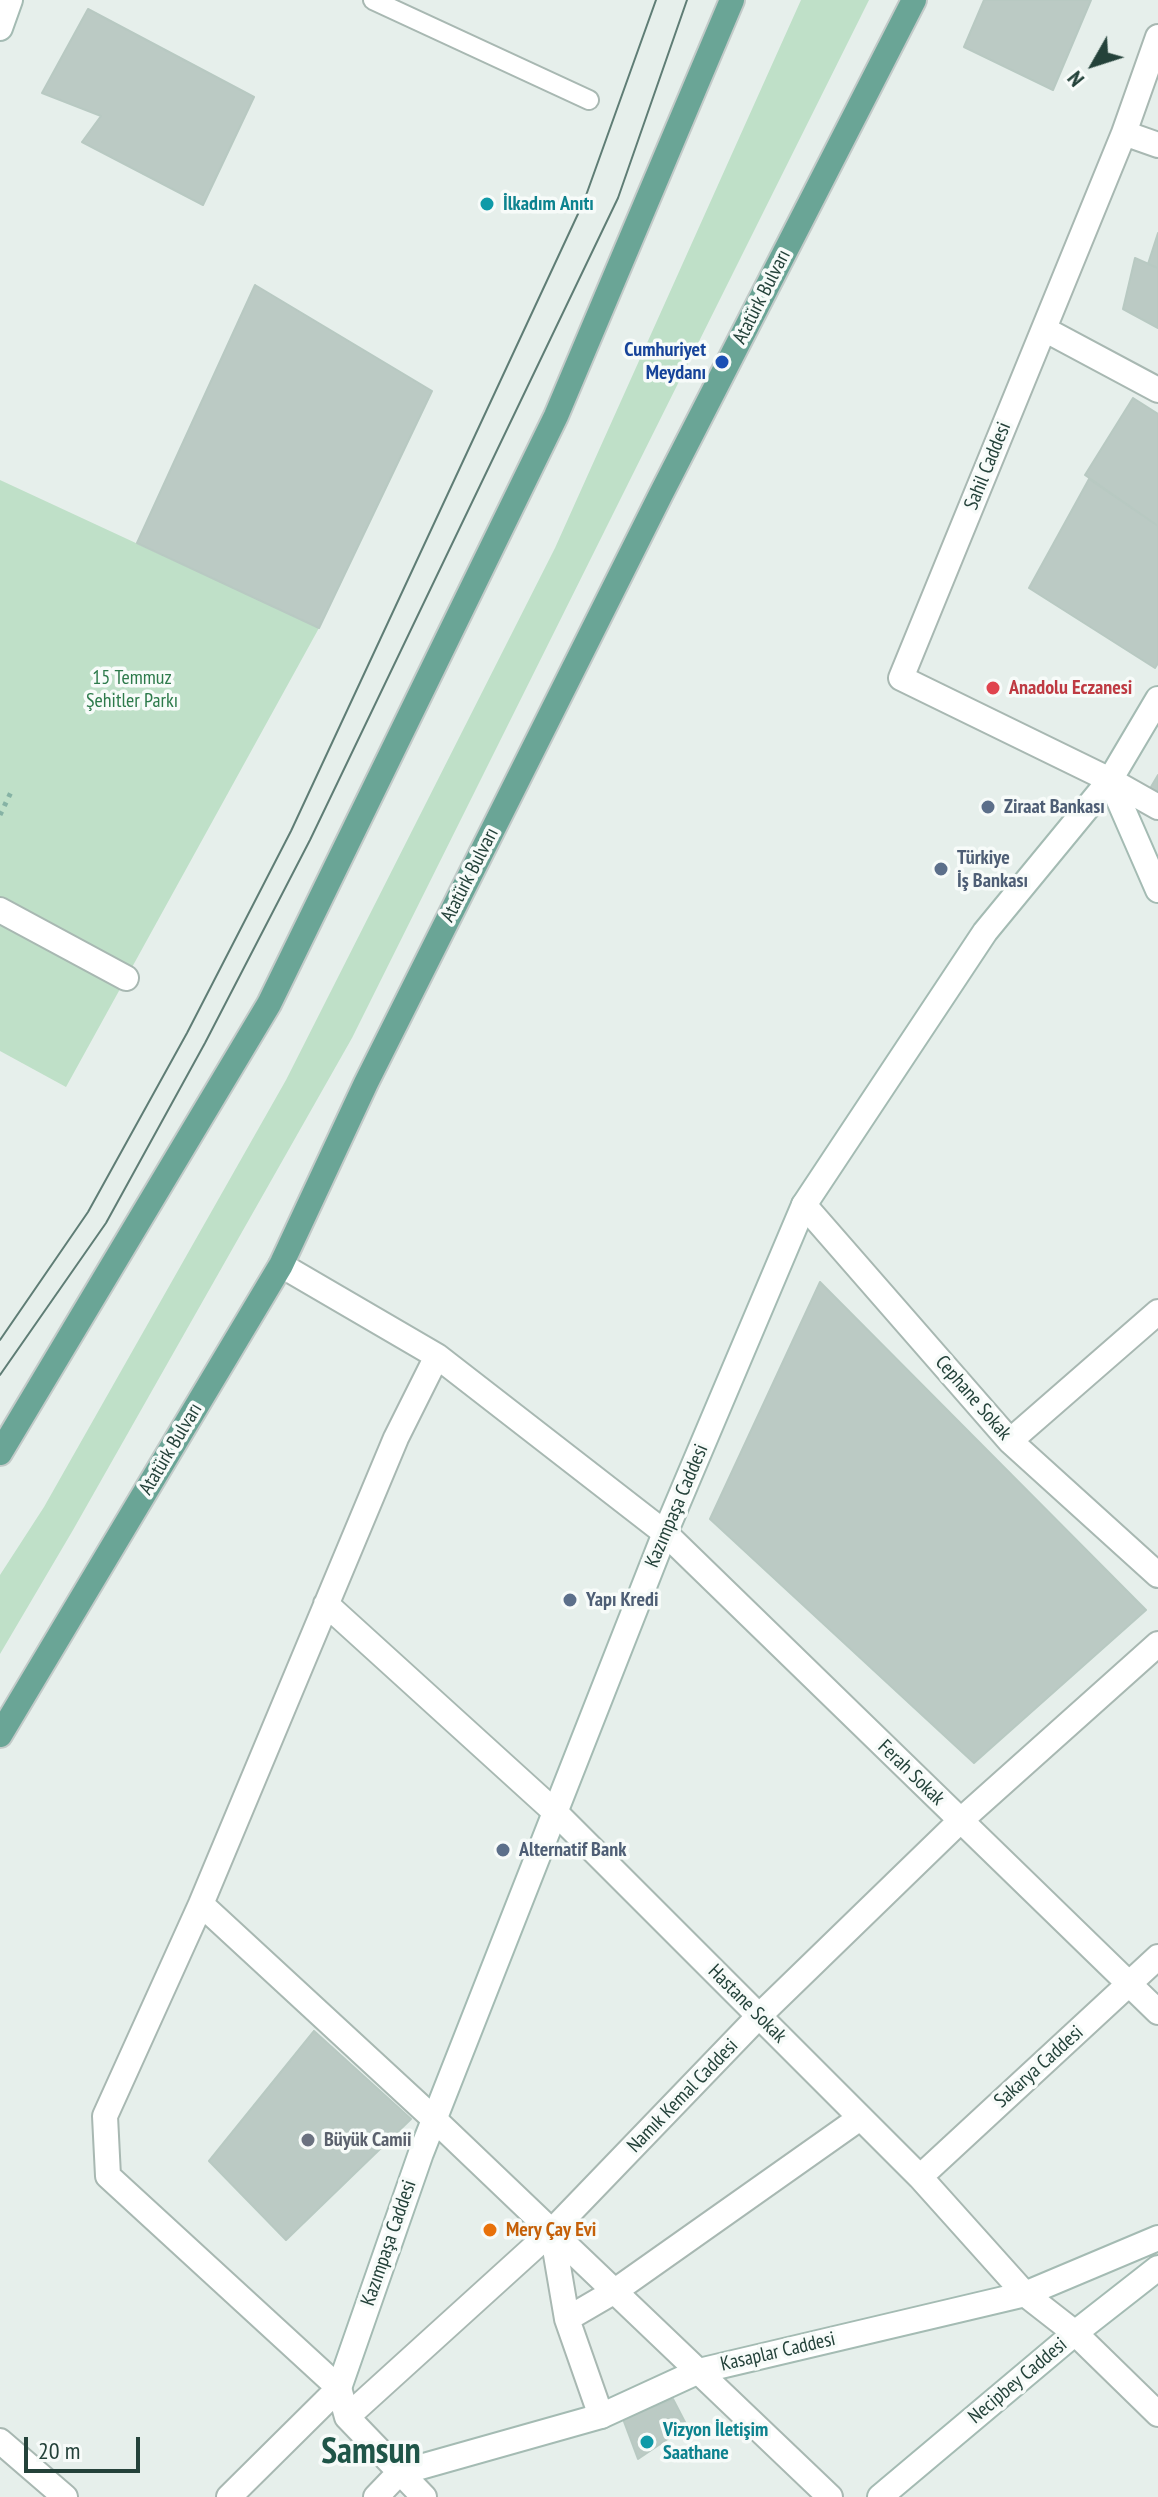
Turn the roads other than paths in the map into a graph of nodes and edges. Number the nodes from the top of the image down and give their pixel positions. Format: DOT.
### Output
graph roads {
  1 [pos="10,0"];
  2 [pos="373,0"];
  3 [pos="732,0"];
  4 [pos="914,0"];
  5 [pos="0,28"];
  6 [pos="1158,37"];
  7 [pos="589,100"];
  8 [pos="1124,133"];
  9 [pos="1158,145"];
  10 [pos="1044,329"];
  11 [pos="1158,390"];
  12 [pos="1158,699"];
  13 [pos="1110,780"];
  14 [pos="1158,807"];
  15 [pos="1158,890"];
  16 [pos="0,910"];
  17 [pos="126,978"];
  18 [pos="804,1205"];
  19 [pos="281,1265"];
  20 [pos="1158,1312"];
  21 [pos="437,1356"];
  22 [pos="1010,1441"];
  23 [pos="0,1453"];
  24 [pos="665,1533"];
  25 [pos="1158,1575"];
  26 [pos="326,1604"];
  27 [pos="1158,1644"];
  28 [pos="0,1735"];
  29 [pos="555,1812"];
  30 [pos="960,1821"];
  31 [pos="201,1904"];
  32 [pos="1158,1957"];
  33 [pos="1129,1986"];
  34 [pos="1158,2012"];
  35 [pos="759,2016"];
  36 [pos="860,2118"];
  37 [pos="434,2119"];
  38 [pos="920,2177"];
  39 [pos="552,2231"];
  40 [pos="1158,2238"];
  41 [pos="1158,2268"];
  42 [pos="615,2291"];
  43 [pos="1025,2294"];
  44 [pos="567,2319"];
  45 [pos="1075,2333"];
  46 [pos="699,2371"];
  47 [pos="339,2388"];
  48 [pos="1158,2414"];
  49 [pos="601,2416"];
  50 [pos="347,2417"];
  51 [pos="0,2441"];
  52 [pos="399,2473"];
  53 [pos="65,2497"];
  54 [pos="229,2497"];
  55 [pos="376,2497"];
  56 [pos="424,2497"];
  57 [pos="830,2497"];
  58 [pos="880,2497"];
  1 -- 5 [label="street"];
  2 -- 7 [label="lane"];
  3 -- 23 [label="main road"];
  4 -- 19 [label="main road, Atatürk Bulvarı"];
  6 -- 8 [label="street, Sahil Caddesi"];
  8 -- 9 [label="street"];
  8 -- 10 [label="street, Sahil Caddesi"];
  10 -- 11 [label="street"];
  10 -- 13 [label="street, Sahil Caddesi"];
  12 -- 13 [label="street, Kazımpaşa Caddesi"];
  13 -- 14 [label="street"];
  13 -- 15 [label="street"];
  13 -- 18 [label="street, Kazımpaşa Caddesi"];
  16 -- 17 [label="street"];
  18 -- 22 [label="street, Cephane Sokak"];
  18 -- 24 [label="street, Kazımpaşa Caddesi"];
  19 -- 21 [label="street, Ferah Sokak"];
  19 -- 28 [label="main road, Atatürk Bulvarı"];
  20 -- 22 [label="street"];
  21 -- 24 [label="street, Ferah Sokak"];
  21 -- 26 [label="street"];
  22 -- 25 [label="street, Cephane Sokak"];
  24 -- 29 [label="street, Kazımpaşa Caddesi"];
  24 -- 30 [label="street, Ferah Sokak"];
  26 -- 29 [label="street, Hastane Sokak"];
  26 -- 31 [label="street"];
  27 -- 30 [label="street, Namık Kemal Caddesi"];
  29 -- 35 [label="street, Hastane Sokak"];
  29 -- 37 [label="street, Kazımpaşa Caddesi"];
  30 -- 33 [label="street, Ferah Sokak"];
  30 -- 35 [label="street, Namık Kemal Caddesi"];
  31 -- 37 [label="street"];
  31 -- 47 [label="street"];
  32 -- 33 [label="street, Sakarya Caddesi"];
  33 -- 34 [label="street, Ferah Sokak"];
  33 -- 38 [label="street, Sakarya Caddesi"];
  35 -- 36 [label="street, Hastane Sokak"];
  35 -- 39 [label="street, Namık Kemal Caddesi"];
  36 -- 38 [label="street, Hastane Sokak"];
  36 -- 42 [label="street"];
  37 -- 39 [label="street"];
  37 -- 47 [label="street, Kazımpaşa Caddesi"];
  38 -- 43 [label="street, Hastane Sokak"];
  39 -- 42 [label="street"];
  39 -- 44 [label="street"];
  39 -- 50 [label="street, Namık Kemal Caddesi"];
  40 -- 43 [label="street, Kasaplar Caddesi"];
  41 -- 45 [label="street, Necipbey Caddesi"];
  42 -- 44 [label="street"];
  42 -- 46 [label="street"];
  43 -- 45 [label="street, Hastane Sokak"];
  43 -- 46 [label="street, Kasaplar Caddesi"];
  44 -- 49 [label="street"];
  45 -- 48 [label="street, Hastane Sokak"];
  45 -- 58 [label="street, Necipbey Caddesi"];
  46 -- 49 [label="street, Kasaplar Caddesi"];
  46 -- 57 [label="street"];
  47 -- 50 [label="street"];
  47 -- 54 [label="street"];
  49 -- 52 [label="street, Kasaplar Caddesi"];
  50 -- 52 [label="street"];
  51 -- 53 [label="street"];
  52 -- 55 [label="street"];
  52 -- 56 [label="street"];
}
